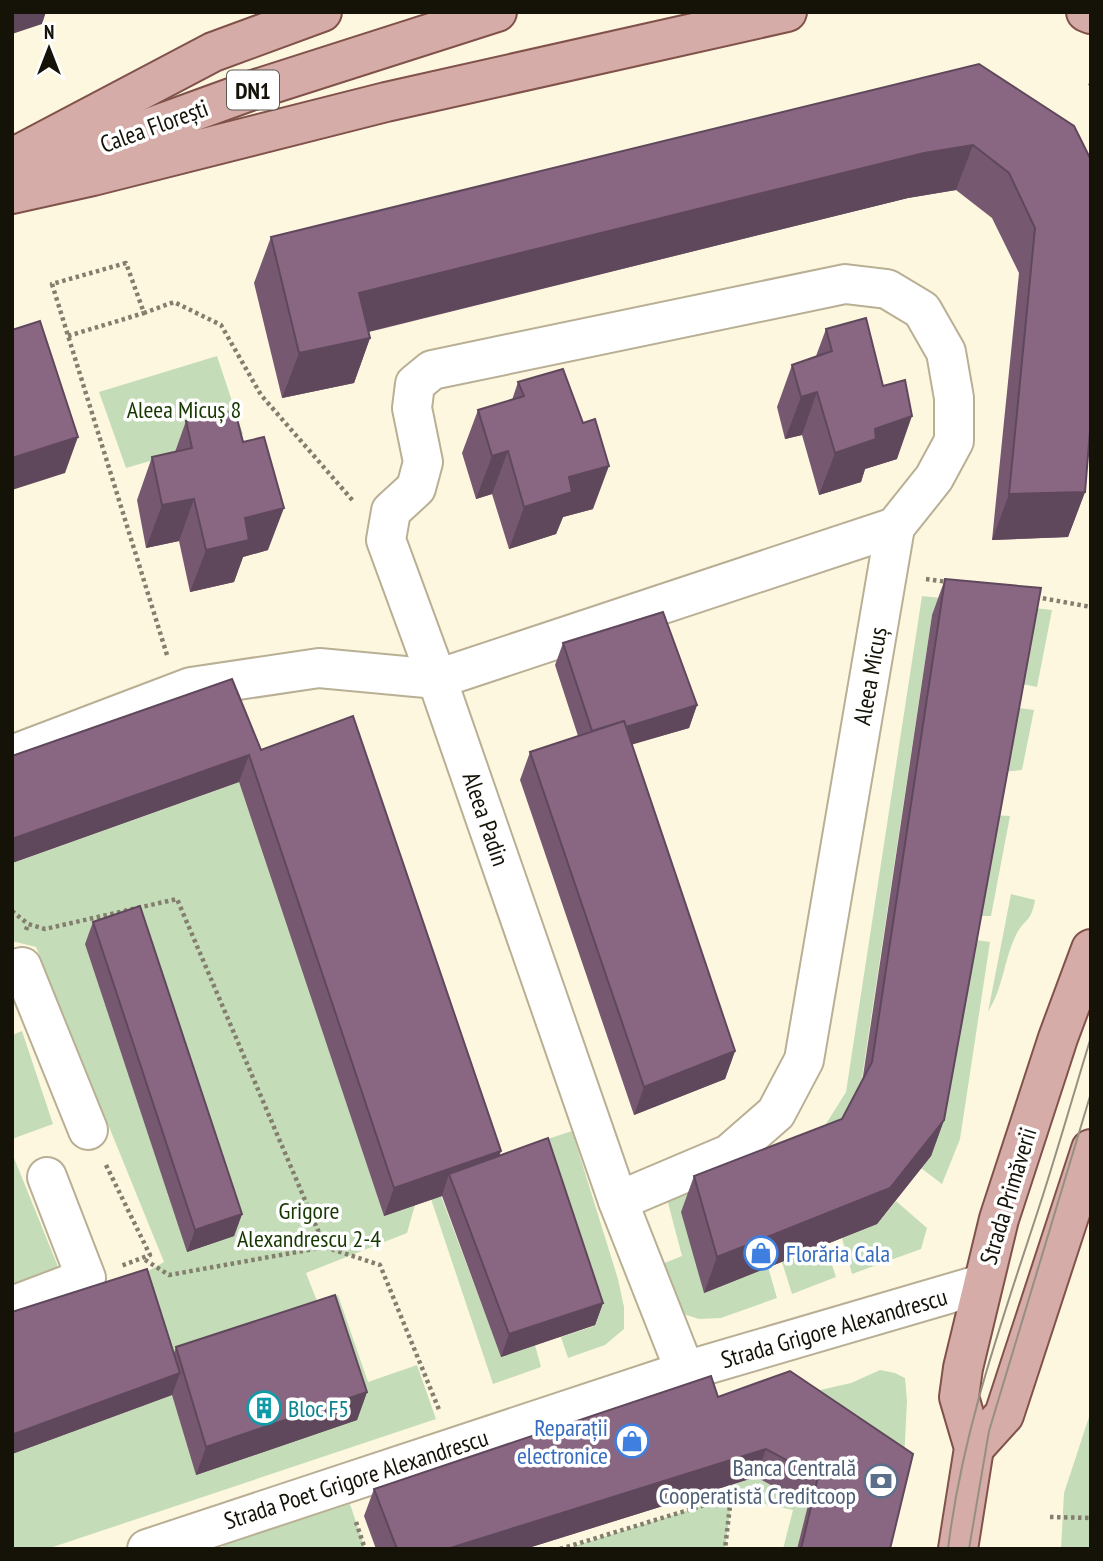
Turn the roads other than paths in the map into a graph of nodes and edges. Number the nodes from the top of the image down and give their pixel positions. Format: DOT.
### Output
graph roads {
  1 [pos="322,12"];
  2 [pos="497,12"];
  3 [pos="787,12"];
  4 [pos="12,158"];
  5 [pos="12,177"];
  6 [pos="12,194"];
  7 [pos="895,527"];
  8 [pos="437,679"];
  9 [pos="12,755"];
  10 [pos="1091,949"];
  11 [pos="18,953"];
  12 [pos="88,1130"];
  13 [pos="1091,1149"];
  14 [pos="47,1177"];
  15 [pos="618,1200"];
  16 [pos="982,1284"];
  17 [pos="12,1306"];
  18 [pos="685,1371"];
  19 [pos="974,1448"];
  20 [pos="212,1538"];
  21 [pos="147,1549"];
  22 [pos="958,1549"];
  1 -- 4 [label="main road"];
  2 -- 5 [label="main road, Calea Florești / DN1"];
  3 -- 6 [label="main road"];
  7 -- 8 [label="street"];
  7 -- 8 [label="street, Aleea Padin"];
  7 -- 15 [label="street, Aleea Micuș"];
  8 -- 9 [label="street"];
  8 -- 15 [label="street, Aleea Padin"];
  10 -- 16 [label="main road, Strada Primăverii"];
  11 -- 12 [label="street"];
  13 -- 19 [label="main road"];
  14 -- 17 [label="street"];
  15 -- 18 [label="street, Aleea Padin"];
  16 -- 18 [label="street, Strada Grigore Alexandrescu"];
  16 -- 19 [label="main road, Strada Primăverii"];
  18 -- 20 [label="street, Strada Poet Grigore Alexandrescu"];
  19 -- 22 [label="main road, Strada Primăverii"];
  20 -- 21 [label="street, Strada Poet Grigore Alexandrescu"];
}
